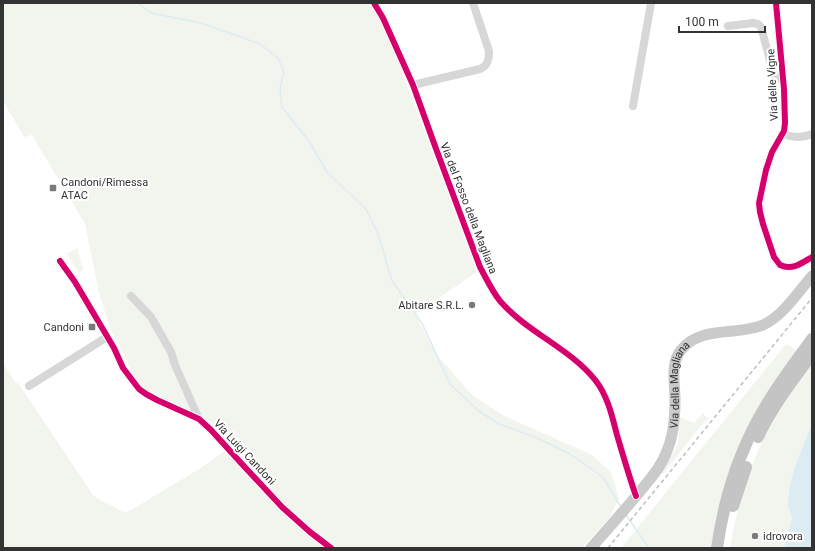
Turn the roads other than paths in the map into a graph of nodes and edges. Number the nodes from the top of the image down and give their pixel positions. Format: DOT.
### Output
graph roads {
  1 [pos="374,3"];
  2 [pos="473,3"];
  3 [pos="651,3"];
  4 [pos="776,3"];
  5 [pos="728,26"];
  6 [pos="783,80"];
  7 [pos="413,86"];
  8 [pos="633,106"];
  9 [pos="782,134"];
  10 [pos="812,134"];
  11 [pos="812,257"];
  12 [pos="60,261"];
  13 [pos="812,276"];
  14 [pos="131,296"];
  15 [pos="107,337"];
  16 [pos="812,339"];
  17 [pos="812,354"];
  18 [pos="29,386"];
  19 [pos="199,419"];
  20 [pos="731,498"];
  21 [pos="634,499"];
  22 [pos="331,548"];
  23 [pos="591,548"];
  24 [pos="717,548"];
  25 [pos="725,548"];
  1 -- 7 [label="street, Via del Fosso della Magliana"];
  2 -- 7 [label="street"];
  3 -- 8 [label="street"];
  4 -- 6 [label="street, Via delle Vigne"];
  5 -- 6 [label="street"];
  6 -- 9 [label="street, Via delle Vigne"];
  7 -- 21 [label="street, Via del Fosso della Magliana"];
  9 -- 10 [label="street"];
  9 -- 11 [label="street, Via delle Vigne"];
  12 -- 15 [label="street, Via Luigi Candoni"];
  13 -- 21 [label="main road, Via della Magliana"];
  14 -- 19 [label="street"];
  15 -- 18 [label="street"];
  15 -- 19 [label="street, Via Luigi Candoni"];
  16 -- 20 [label="highway"];
  17 -- 20 [label="highway"];
  19 -- 22 [label="street, Via Luigi Candoni"];
  20 -- 24 [label="highway"];
  20 -- 25 [label="highway"];
  21 -- 23 [label="main road, Via della Magliana"];
}
